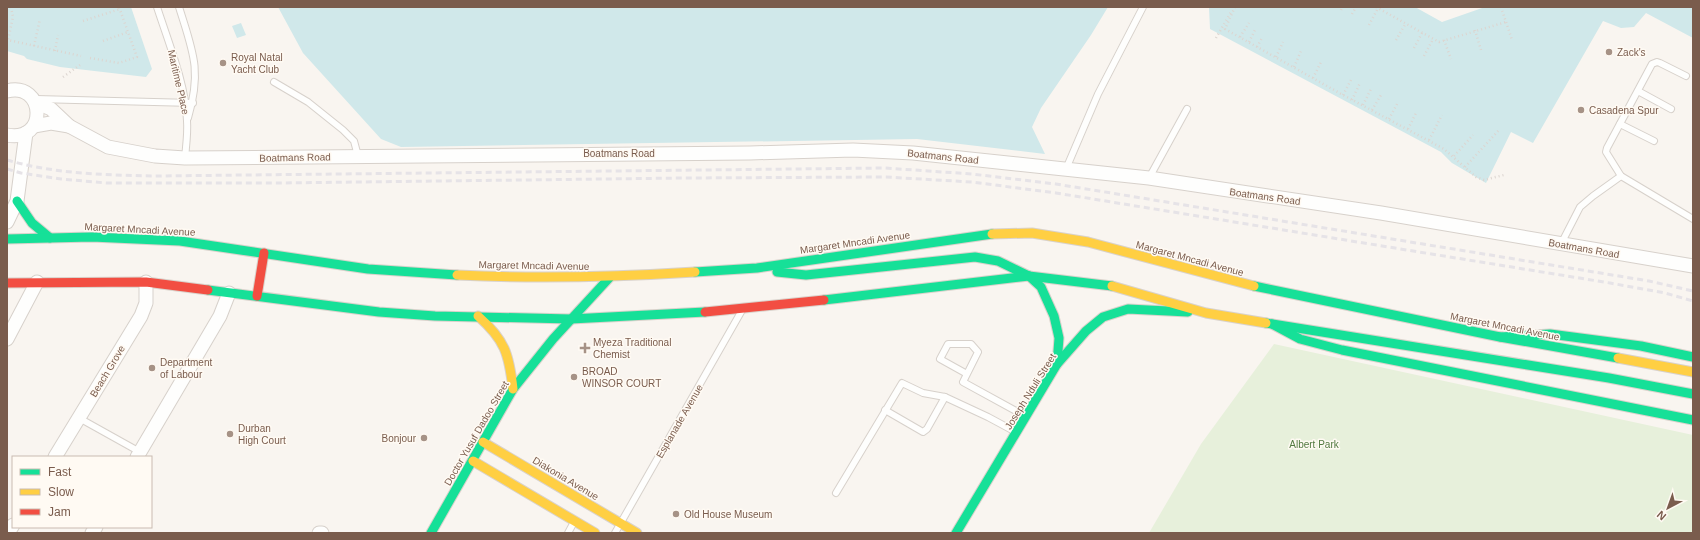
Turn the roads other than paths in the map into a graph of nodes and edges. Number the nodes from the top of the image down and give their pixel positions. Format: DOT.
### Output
graph roads {
  1 [pos="157,7"];
  2 [pos="179,7"];
  3 [pos="1143,7"];
  4 [pos="1686,76"];
  5 [pos="274,82"];
  6 [pos="7,91"];
  7 [pos="1638,91"];
  8 [pos="34,100"];
  9 [pos="184,103"];
  10 [pos="192,103"];
  11 [pos="1671,109"];
  12 [pos="1187,110"];
  13 [pos="187,120"];
  14 [pos="1620,124"];
  15 [pos="69,126"];
  16 [pos="30,129"];
  17 [pos="7,135"];
  18 [pos="1654,141"];
  19 [pos="358,156"];
  20 [pos="185,158"];
  21 [pos="1066,169"];
  22 [pos="1621,176"];
  23 [pos="1149,178"];
  24 [pos="17,201"];
  25 [pos="1693,219"];
  26 [pos="7,222"];
  27 [pos="50,238"];
  28 [pos="7,239"];
  29 [pos="1561,244"];
  30 [pos="264,253"];
  31 [pos="1693,266"];
  32 [pos="757,268"];
  33 [pos="10,273"];
  34 [pos="1029,276"];
  35 [pos="610,277"];
  36 [pos="21,282"];
  37 [pos="37,282"];
  38 [pos="146,282"];
  39 [pos="7,283"];
  40 [pos="229,293"];
  41 [pos="257,296"];
  42 [pos="744,308"];
  43 [pos="1206,313"];
  44 [pos="478,316"];
  45 [pos="570,319"];
  46 [pos="1272,324"];
  47 [pos="1500,337"];
  48 [pos="7,339"];
  49 [pos="1693,356"];
  50 [pos="1057,364"];
  51 [pos="1693,372"];
  52 [pos="967,374"];
  53 [pos="513,389"];
  54 [pos="1693,394"];
  55 [pos="946,397"];
  56 [pos="885,410"];
  57 [pos="1026,416"];
  58 [pos="79,418"];
  59 [pos="1693,420"];
  60 [pos="1016,433"];
  61 [pos="483,442"];
  62 [pos="138,454"];
  63 [pos="56,456"];
  64 [pos="473,461"];
  65 [pos="836,493"];
  66 [pos="585,502"];
  67 [pos="574,521"];
  68 [pos="620,523"];
  69 [pos="431,533"];
  70 [pos="568,533"];
  71 [pos="595,533"];
  72 [pos="615,533"];
  73 [pos="637,533"];
  74 [pos="956,533"];
  1 -- 9 [label="lane, Maritime Place"];
  2 -- 10 [label="lane"];
  3 -- 21 [label="lane"];
  4 -- 7 [label="lane"];
  5 -- 19 [label="lane"];
  6 -- 8 [label="street"];
  7 -- 11 [label="lane"];
  7 -- 14 [label="lane"];
  8 -- 9 [label="lane"];
  8 -- 15 [label="street"];
  8 -- 16 [label="street"];
  9 -- 10 [label="lane"];
  9 -- 13 [label="lane, Maritime Place"];
  10 -- 13 [label="lane"];
  12 -- 23 [label="lane"];
  13 -- 20 [label="lane, Maritime Place"];
  14 -- 18 [label="lane"];
  14 -- 22 [label="lane"];
  15 -- 16 [label="street"];
  15 -- 20 [label="street"];
  16 -- 17 [label="street"];
  16 -- 24 [label="street"];
  19 -- 20 [label="street, Boatmans Road"];
  19 -- 21 [label="street, Boatmans Road"];
  21 -- 23 [label="street, Boatmans Road"];
  22 -- 25 [label="lane"];
  22 -- 29 [label="lane"];
  23 -- 29 [label="street, Boatmans Road"];
  24 -- 26 [label="street"];
  24 -- 27 [label="main road"];
  27 -- 28 [label="main road, Margaret Mncadi Avenue"];
  27 -- 30 [label="main road, Margaret Mncadi Avenue"];
  29 -- 31 [label="street, Boatmans Road"];
  30 -- 35 [label="main road, Margaret Mncadi Avenue"];
  30 -- 41 [label="main road"];
  32 -- 34 [label="main road"];
  32 -- 35 [label="main road, Margaret Mncadi Avenue"];
  32 -- 47 [label="main road, Margaret Mncadi Avenue"];
  33 -- 36 [label="main road"];
  34 -- 42 [label="main road"];
  34 -- 43 [label="main road"];
  34 -- 50 [label="main road"];
  35 -- 45 [label="main road, Doctor Yusuf Dadoo Street"];
  36 -- 37 [label="main road"];
  36 -- 39 [label="main road"];
  37 -- 38 [label="main road"];
  37 -- 48 [label="street"];
  38 -- 40 [label="main road"];
  38 -- 58 [label="street, Beach Grove"];
  40 -- 41 [label="main road"];
  40 -- 62 [label="street"];
  41 -- 44 [label="main road"];
  42 -- 45 [label="main road"];
  42 -- 68 [label="lane, Esplanade Avenue"];
  43 -- 46 [label="main road"];
  43 -- 50 [label="main road, Joseph Nduli Street"];
  44 -- 45 [label="main road"];
  44 -- 53 [label="main road"];
  45 -- 53 [label="main road, Doctor Yusuf Dadoo Street"];
  46 -- 54 [label="main road"];
  46 -- 59 [label="main road"];
  47 -- 49 [label="main road"];
  47 -- 51 [label="main road, Margaret Mncadi Avenue"];
  50 -- 57 [label="main road, Joseph Nduli Street"];
  52 -- 52 [label="lane"];
  52 -- 57 [label="lane"];
  53 -- 61 [label="main road, Doctor Yusuf Dadoo Street"];
  55 -- 56 [label="lane"];
  55 -- 56 [label="lane"];
  55 -- 60 [label="lane"];
  56 -- 65 [label="lane"];
  57 -- 60 [label="main road, Joseph Nduli Street"];
  58 -- 62 [label="lane"];
  58 -- 63 [label="street, Beach Grove"];
  60 -- 74 [label="main road, Joseph Nduli Street"];
  61 -- 64 [label="main road, Doctor Yusuf Dadoo Street"];
  61 -- 66 [label="main road, Diakonia Avenue"];
  64 -- 67 [label="main road"];
  64 -- 69 [label="main road, Doctor Yusuf Dadoo Street"];
  66 -- 67 [label="street"];
  66 -- 68 [label="main road, Diakonia Avenue"];
  67 -- 70 [label="lane"];
  67 -- 71 [label="main road"];
  68 -- 72 [label="lane, Esplanade Avenue"];
  68 -- 73 [label="main road, Diakonia Avenue"];
}
